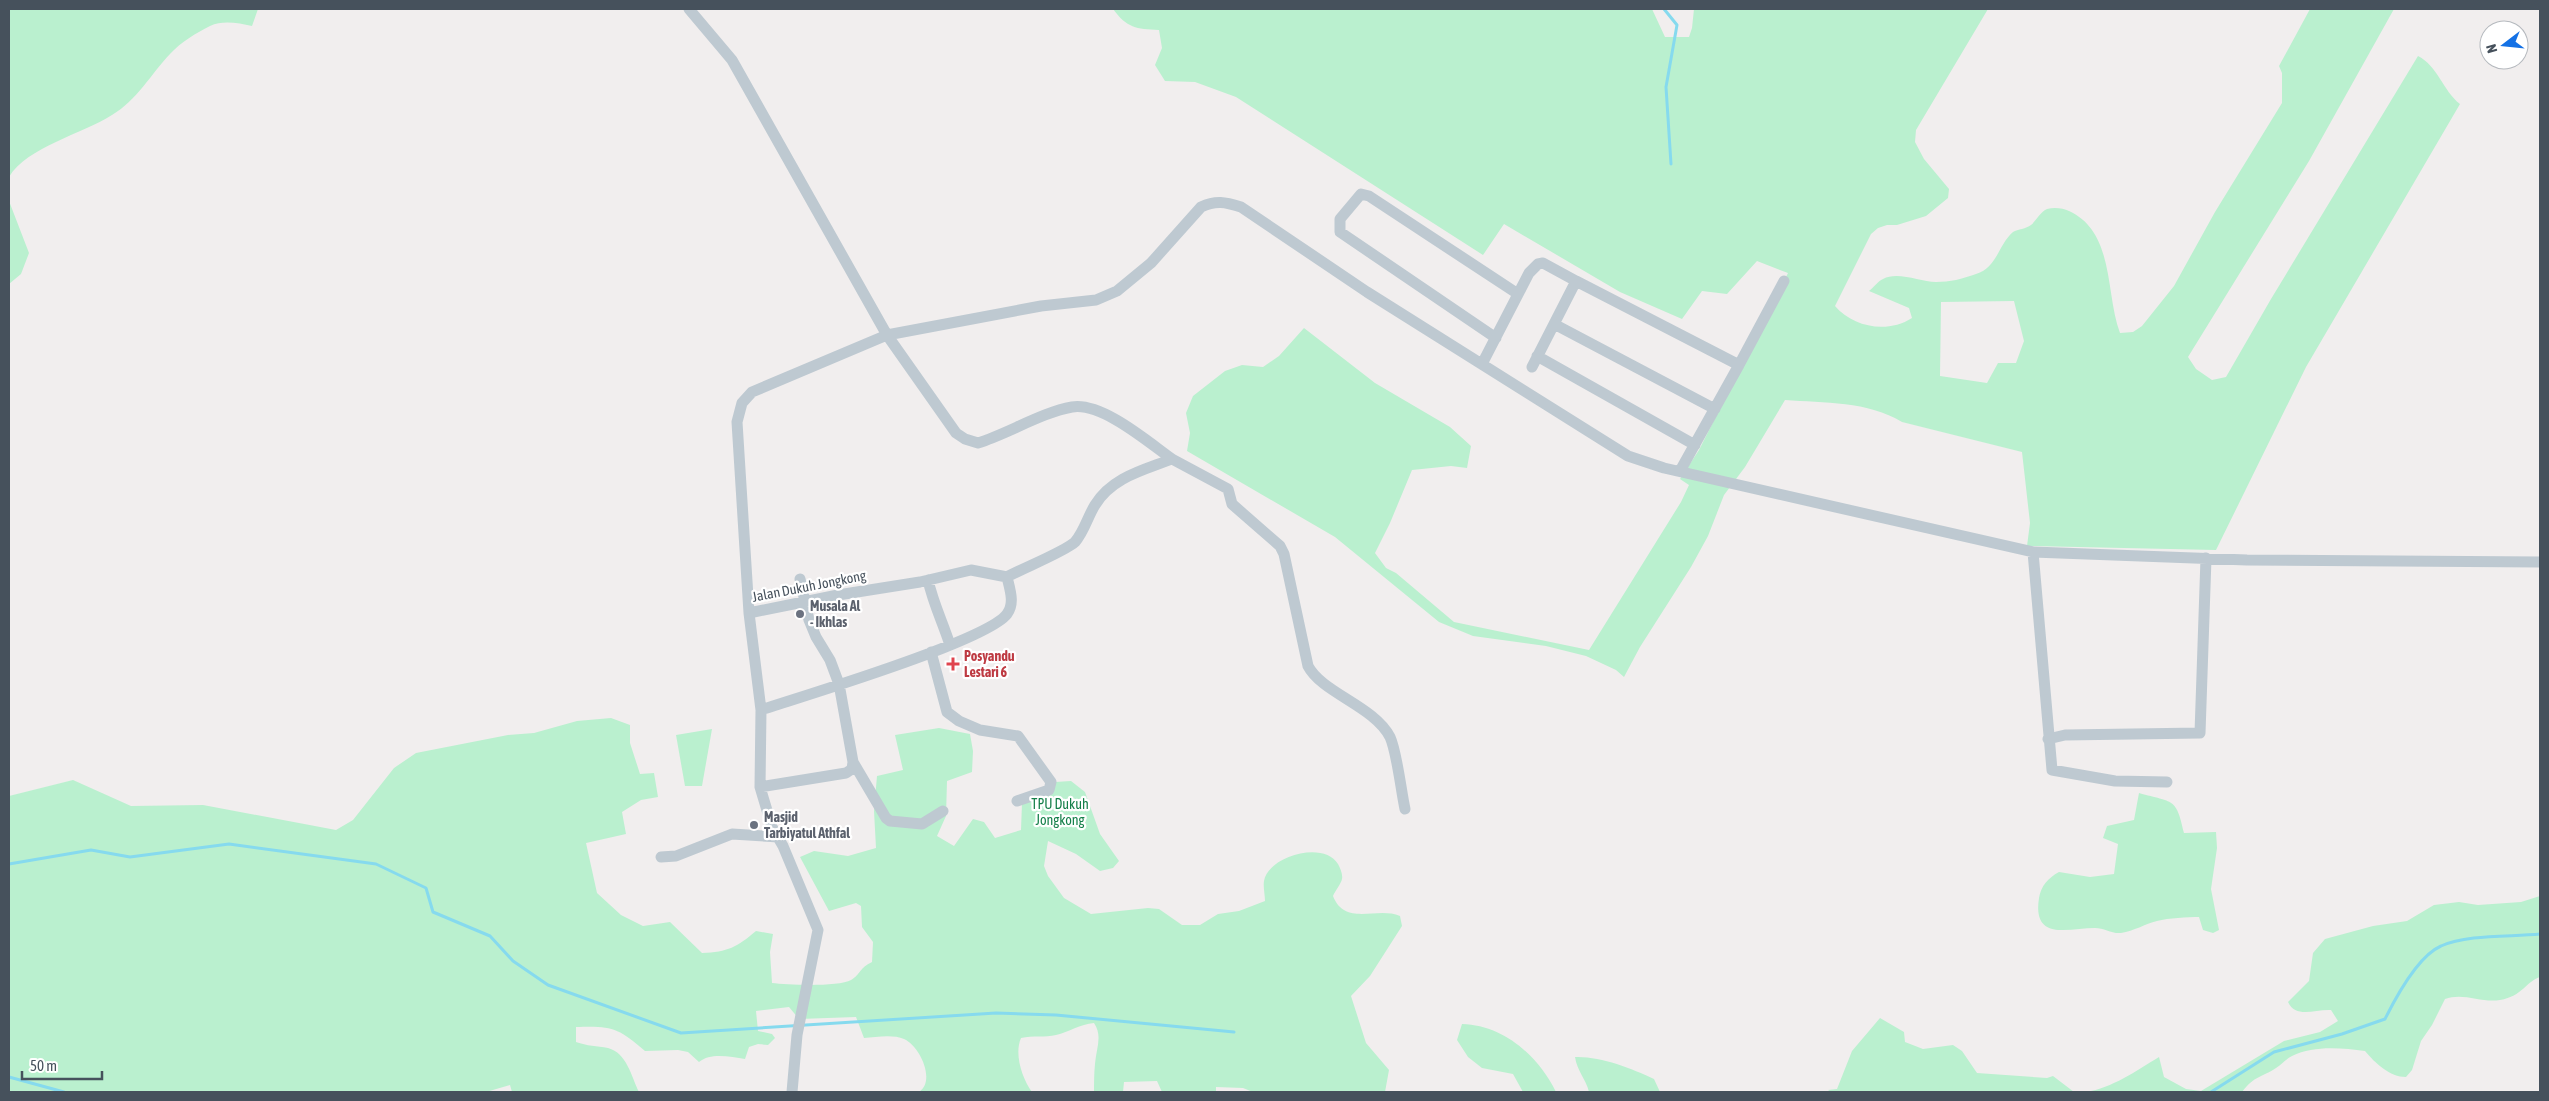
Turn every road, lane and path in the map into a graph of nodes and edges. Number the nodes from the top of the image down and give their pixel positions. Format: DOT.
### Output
graph roads {
  1 [pos="689,9"];
  2 [pos="1576,281"];
  3 [pos="1784,281"];
  4 [pos="1518,294"];
  5 [pos="1554,324"];
  6 [pos="887,335"];
  7 [pos="1496,338"];
  8 [pos="1538,356"];
  9 [pos="1482,364"];
  10 [pos="1739,365"];
  11 [pos="1532,367"];
  12 [pos="1715,409"];
  13 [pos="1695,445"];
  14 [pos="1172,459"];
  15 [pos="1680,471"];
  16 [pos="2033,552"];
  17 [pos="2206,558"];
  18 [pos="2540,562"];
  19 [pos="1007,578"];
  20 [pos="800,579"];
  21 [pos="928,580"];
  22 [pos="805,602"];
  23 [pos="748,613"];
  24 [pos="950,645"];
  25 [pos="931,652"];
  26 [pos="838,684"];
  27 [pos="761,710"];
  28 [pos="2048,739"];
  29 [pos="853,762"];
  30 [pos="2167,782"];
  31 [pos="760,787"];
  32 [pos="1017,801"];
  33 [pos="1405,809"];
  34 [pos="943,812"];
  35 [pos="779,837"];
  36 [pos="661,857"];
  37 [pos="792,1092"];
  1 -- 6 [label="street"];
  2 -- 4 [label="street"];
  2 -- 5 [label="street"];
  2 -- 10 [label="street"];
  3 -- 10 [label="street"];
  4 -- 7 [label="street"];
  4 -- 7 [label="street"];
  5 -- 8 [label="street"];
  5 -- 12 [label="street"];
  6 -- 9 [label="street"];
  6 -- 14 [label="street"];
  6 -- 23 [label="street"];
  7 -- 9 [label="street"];
  8 -- 11 [label="street"];
  8 -- 13 [label="street"];
  9 -- 15 [label="street"];
  10 -- 12 [label="street"];
  12 -- 13 [label="street"];
  13 -- 15 [label="street"];
  14 -- 19 [label="street"];
  14 -- 33 [label="street"];
  15 -- 16 [label="street"];
  16 -- 17 [label="street"];
  16 -- 28 [label="street"];
  17 -- 18 [label="street"];
  17 -- 28 [label="street"];
  19 -- 21 [label="street, Jalan Dukuh Jongkong"];
  19 -- 24 [label="street"];
  20 -- 22 [label="street"];
  21 -- 22 [label="street, Jalan Dukuh Jongkong"];
  21 -- 24 [label="street"];
  22 -- 23 [label="street, Jalan Dukuh Jongkong"];
  22 -- 26 [label="street"];
  23 -- 27 [label="street, Jalan Dukuh Jongkong"];
  24 -- 25 [label="street"];
  25 -- 26 [label="street"];
  25 -- 32 [label="street"];
  26 -- 27 [label="street"];
  26 -- 29 [label="street"];
  27 -- 31 [label="street, Jalan Dukuh Jongkong"];
  28 -- 30 [label="street"];
  29 -- 31 [label="street"];
  29 -- 34 [label="street"];
  31 -- 35 [label="street, Jalan Dukuh Jongkong"];
  35 -- 36 [label="street"];
  35 -- 37 [label="street, Jalan Dukuh Jongkong"];
}
